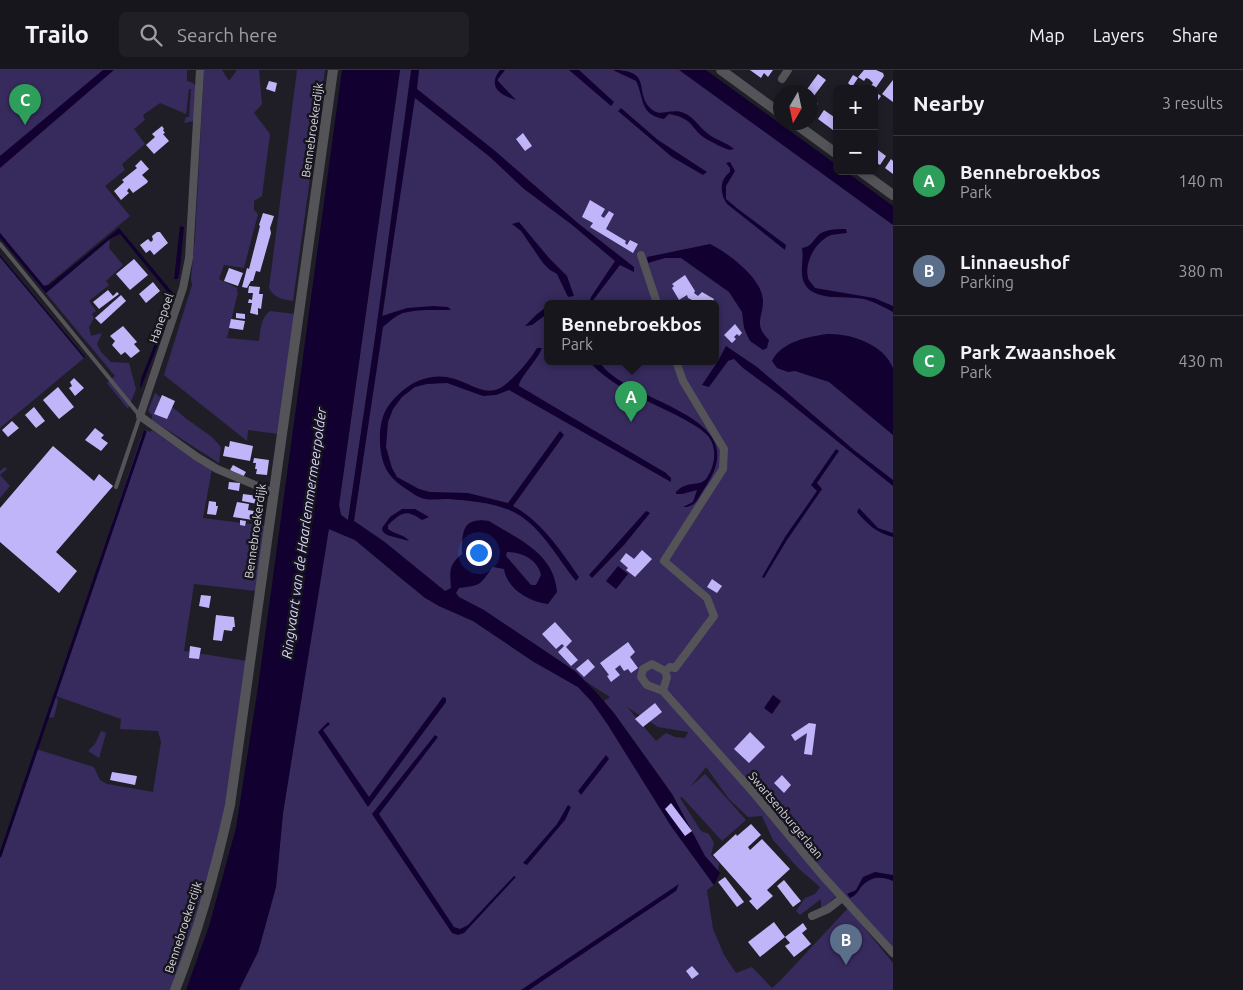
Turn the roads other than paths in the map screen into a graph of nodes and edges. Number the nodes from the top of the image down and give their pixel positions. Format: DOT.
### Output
graph roads {
  1 [pos="200,70"];
  2 [pos="332,70"];
  3 [pos="721,70"];
  4 [pos="788,70"];
  5 [pos="782,78"];
  6 [pos="773,108"];
  7 [pos="804,130"];
  8 [pos="833,151"];
  9 [pos="866,175"];
  10 [pos="893,195"];
  11 [pos="0,244"];
  12 [pos="641,255"];
  13 [pos="656,300"];
  14 [pos="677,365"];
  15 [pos="140,416"];
  16 [pos="116,487"];
  17 [pos="272,492"];
  18 [pos="665,671"];
  19 [pos="663,691"];
  20 [pos="842,898"];
  21 [pos="812,916"];
  22 [pos="893,953"];
  23 [pos="175,990"];
  1 -- 15 [label="street, Hanepoel"];
  2 -- 17 [label="street, Bennebroekerdijk"];
  3 -- 6 [label="street"];
  4 -- 5 [label="street"];
  7 -- 8 [label="street"];
  9 -- 10 [label="street"];
  11 -- 15 [label="lane"];
  12 -- 13 [label="street"];
  14 -- 18 [label="street"];
  15 -- 16 [label="lane"];
  15 -- 17 [label="street"];
  17 -- 23 [label="street, Bennebroekerdijk"];
  18 -- 19 [label="street"];
  18 -- 19 [label="street, Swartsenburgerlaan"];
  19 -- 20 [label="street, Swartsenburgerlaan"];
  20 -- 21 [label="street"];
  20 -- 22 [label="street, Swartsenburgerlaan"];
}
